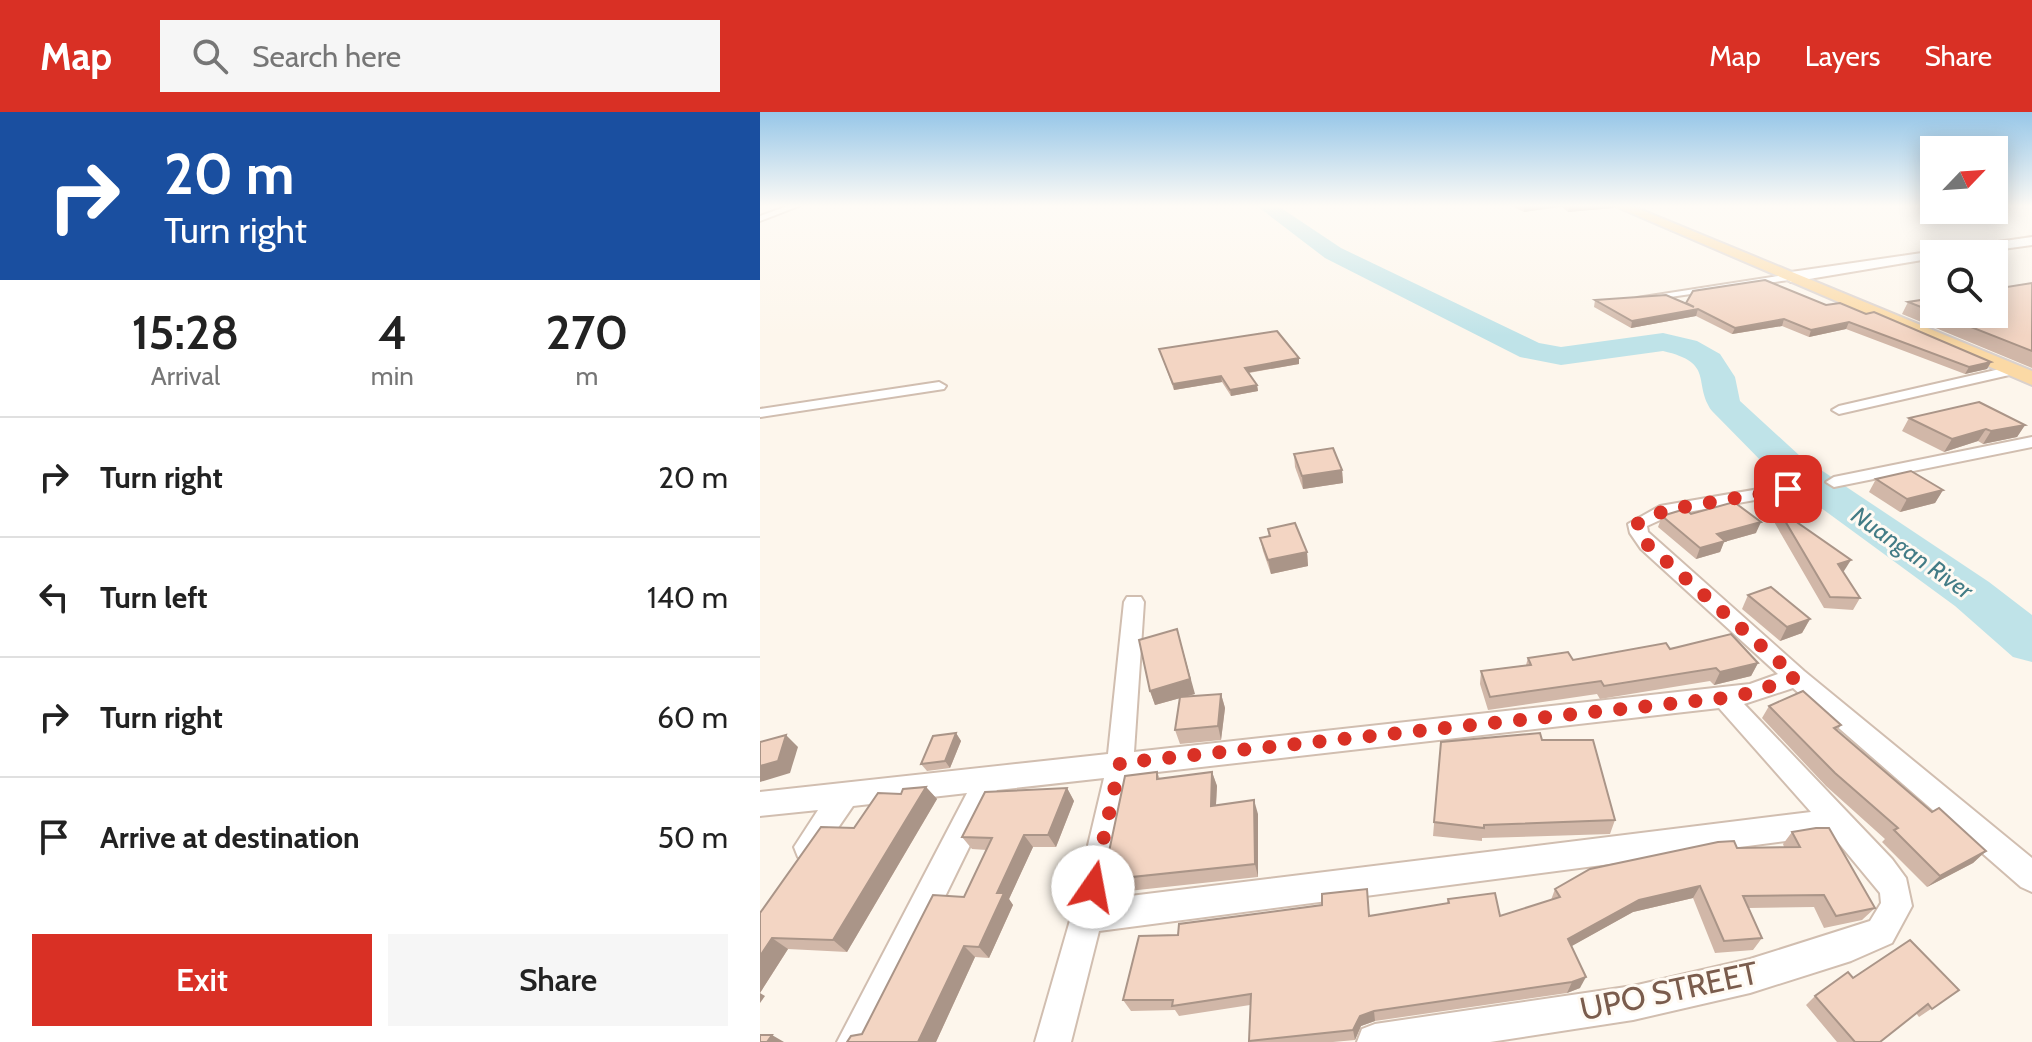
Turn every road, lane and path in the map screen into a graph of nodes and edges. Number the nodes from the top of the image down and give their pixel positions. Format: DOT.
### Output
graph roads {
  1 [pos="1725,249"];
  2 [pos="1920,256"];
  3 [pos="1791,277"];
  4 [pos="1630,300"];
  5 [pos="2013,370"];
  6 [pos="2032,379"];
  7 [pos="939,386"];
  8 [pos="1839,410"];
  9 [pos="760,413"];
  10 [pos="2032,442"];
  11 [pos="1834,482"];
  12 [pos="1788,489"];
  13 [pos="1134,602"];
  14 [pos="1796,677"];
  15 [pos="1724,698"];
  16 [pos="1120,763"];
  17 [pos="989,778"];
  18 [pos="845,795"];
  19 [pos="760,804"];
  20 [pos="1840,821"];
  21 [pos="794,867"];
  22 [pos="2032,877"];
  23 [pos="1087,917"];
  24 [pos="855,1042"];
  25 [pos="1053,1042"];
  26 [pos="1375,1042"];
  1 -- 3 [label="main road"];
  2 -- 3 [label="street"];
  3 -- 4 [label="street"];
  3 -- 5 [label="main road"];
  5 -- 6 [label="main road"];
  5 -- 8 [label="street"];
  7 -- 9 [label="street"];
  10 -- 11 [label="street"];
  12 -- 14 [label="street"];
  13 -- 16 [label="street"];
  14 -- 15 [label="street"];
  14 -- 22 [label="street"];
  15 -- 16 [label="street"];
  15 -- 20 [label="street"];
  16 -- 17 [label="street"];
  16 -- 23 [label="street"];
  17 -- 18 [label="street"];
  17 -- 24 [label="street"];
  18 -- 19 [label="street"];
  18 -- 21 [label="street"];
  20 -- 23 [label="street"];
  20 -- 26 [label="street, UPO STREET"];
  23 -- 25 [label="street"];
}
